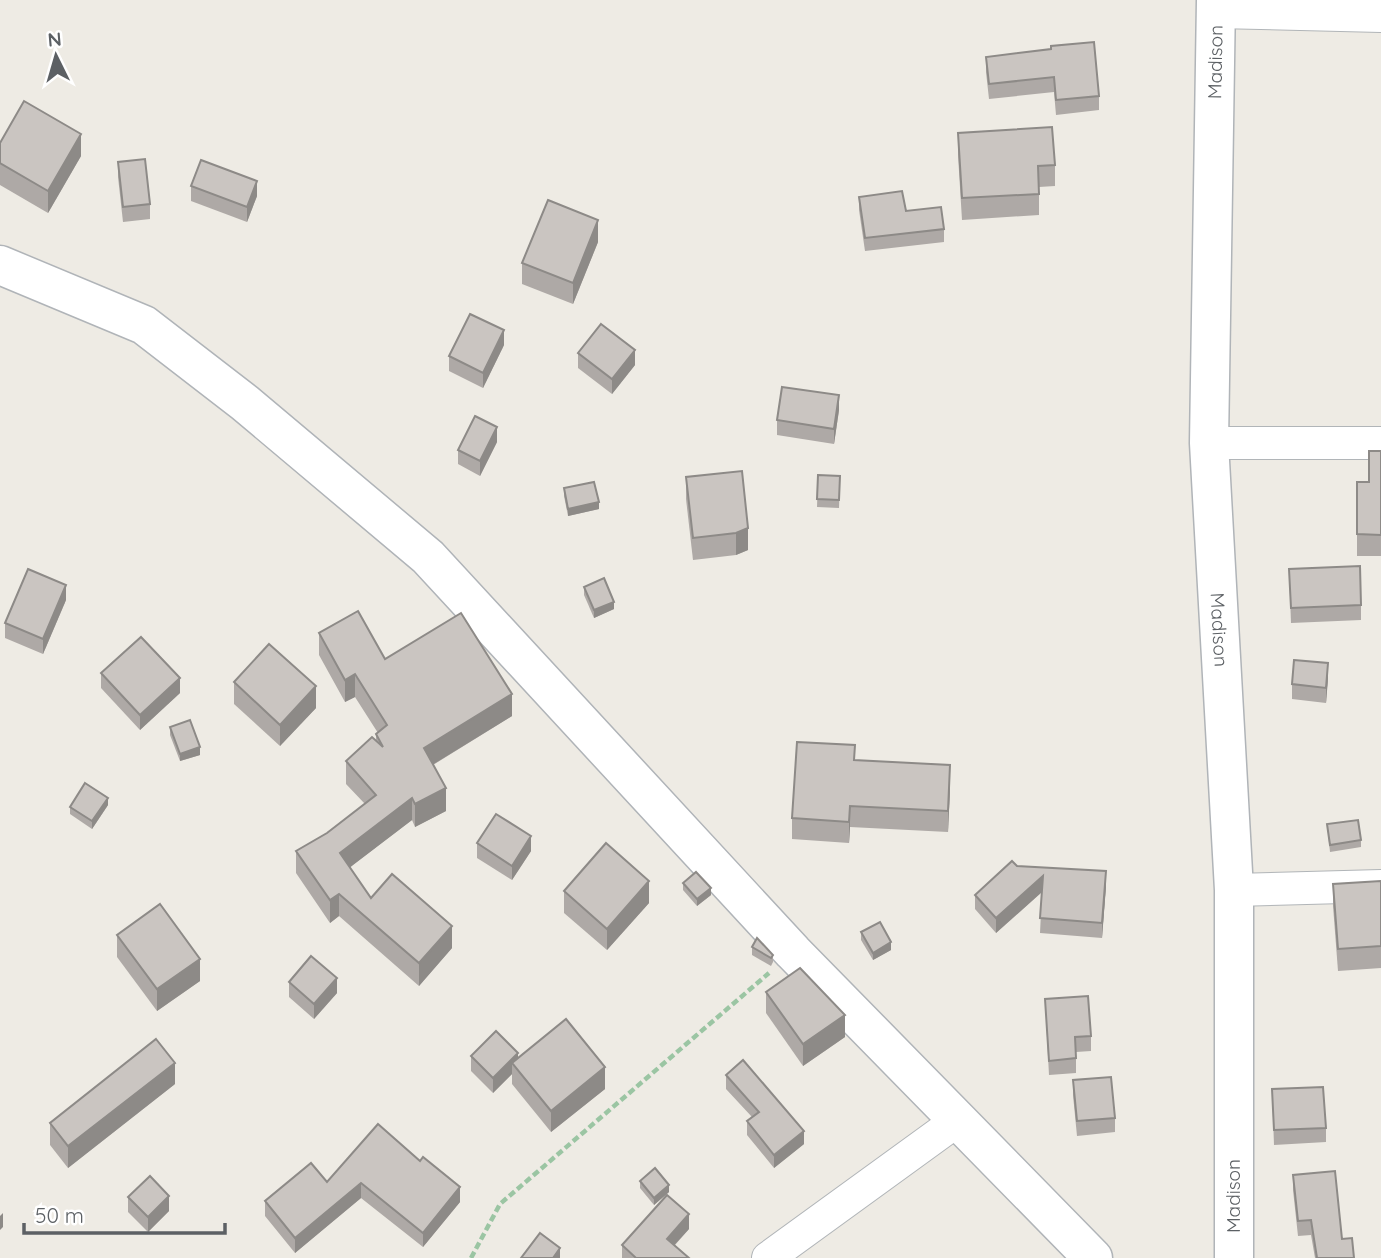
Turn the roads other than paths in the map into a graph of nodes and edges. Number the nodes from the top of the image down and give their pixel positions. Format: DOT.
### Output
graph roads {
  1 [pos="1216,6"];
  2 [pos="1381,16"];
  3 [pos="0,265"];
  4 [pos="1209,443"];
  5 [pos="1381,443"];
  6 [pos="1381,886"];
  7 [pos="1234,890"];
  8 [pos="958,1120"];
  9 [pos="1240,1255"];
  10 [pos="768,1258"];
  11 [pos="1093,1258"];
  1 -- 2 [label="street"];
  1 -- 4 [label="street, Madison"];
  3 -- 8 [label="street"];
  4 -- 5 [label="street"];
  4 -- 7 [label="street, Madison"];
  6 -- 7 [label="street"];
  7 -- 9 [label="street, Madison"];
  8 -- 10 [label="street"];
  8 -- 11 [label="street"];
}
